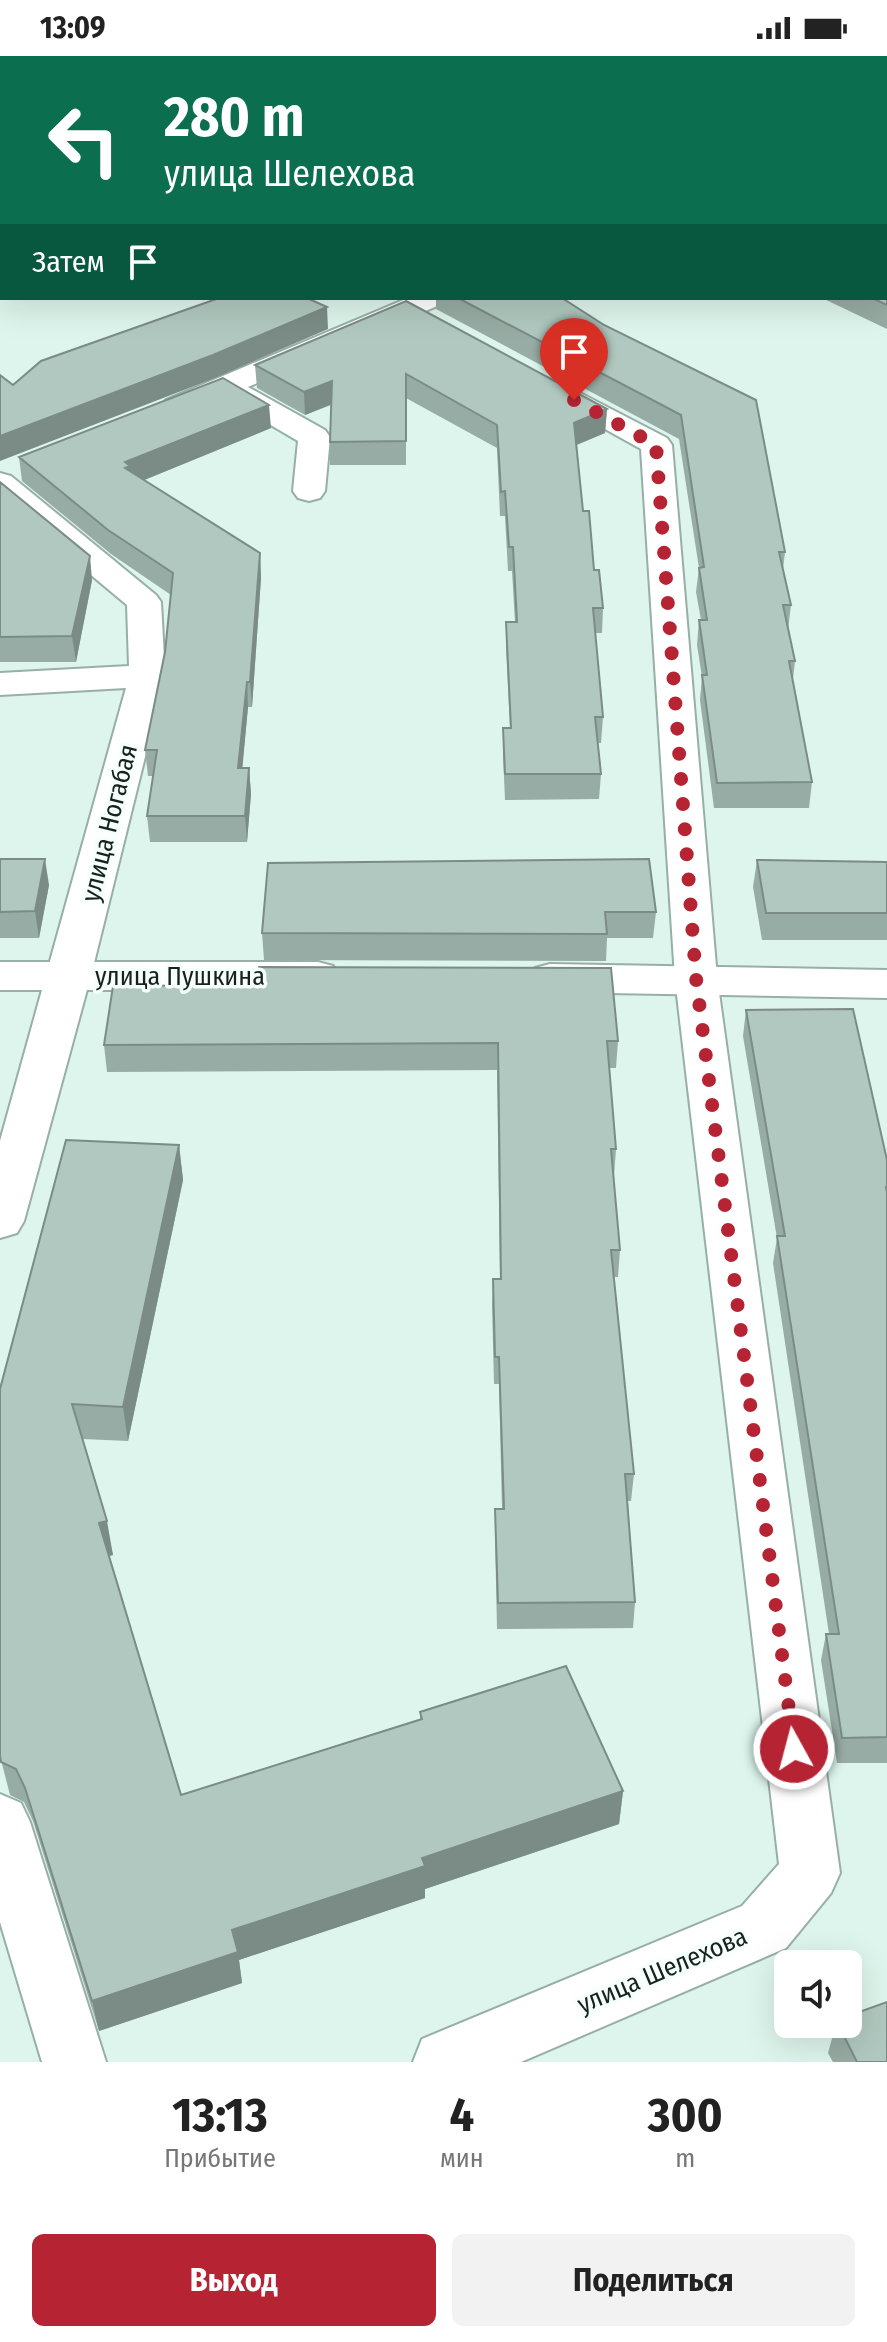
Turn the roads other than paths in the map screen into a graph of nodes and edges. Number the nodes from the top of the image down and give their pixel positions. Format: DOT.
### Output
graph roads {
  1 [pos="422,309"];
  2 [pos="518,369"];
  3 [pos="227,387"];
  4 [pos="156,415"];
  5 [pos="14,474"];
  6 [pos="0,475"];
  7 [pos="309,491"];
  8 [pos="147,676"];
  9 [pos="0,684"];
  10 [pos="70,975"];
  11 [pos="0,976"];
  12 [pos="354,977"];
  13 [pos="509,977"];
  14 [pos="696,978"];
  15 [pos="887,984"];
  16 [pos="0,1221"];
  17 [pos="0,1822"];
  18 [pos="74,2062"];
  19 [pos="445,2062"];
  1 -- 3 [label="street"];
  2 -- 14 [label="street, улица Шелехова"];
  3 -- 4 [label="street"];
  3 -- 7 [label="street"];
  5 -- 6 [label="street"];
  5 -- 8 [label="street, улица Ногабая"];
  8 -- 9 [label="street"];
  8 -- 10 [label="street, улица Ногабая"];
  10 -- 11 [label="street, улица Пушкина"];
  10 -- 12 [label="street, улица Пушкина"];
  10 -- 16 [label="street, улица Ногабая"];
  13 -- 14 [label="street"];
  14 -- 15 [label="street"];
  14 -- 19 [label="street, улица Шелехова"];
  17 -- 18 [label="street"];
}
